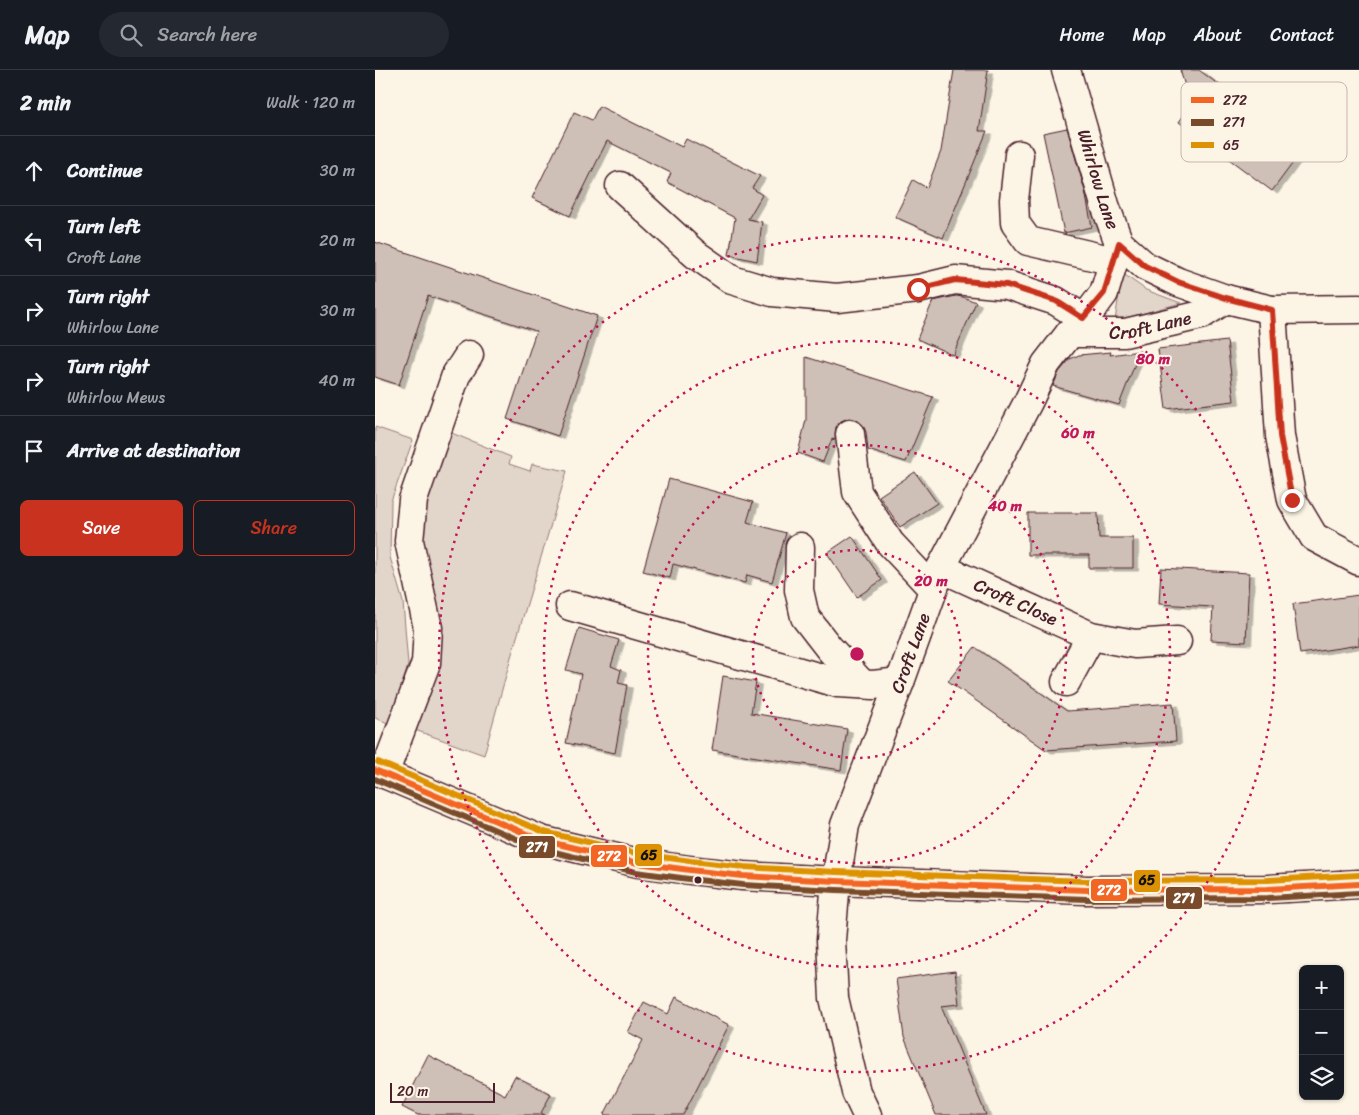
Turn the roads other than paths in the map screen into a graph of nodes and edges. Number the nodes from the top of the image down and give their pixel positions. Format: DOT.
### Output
graph roads {
  1 [pos="1066,70"];
  2 [pos="1019,155"];
  3 [pos="620,186"];
  4 [pos="1116,252"];
  5 [pos="1226,298"];
  6 [pos="1359,309"];
  7 [pos="1272,310"];
  8 [pos="1077,326"];
  9 [pos="469,355"];
  10 [pos="850,434"];
  11 [pos="800,547"];
  12 [pos="1359,561"];
  13 [pos="937,579"];
  14 [pos="570,606"];
  15 [pos="1091,636"];
  16 [pos="1177,641"];
  17 [pos="900,682"];
  18 [pos="1066,682"];
  19 [pos="862,684"];
  20 [pos="379,772"];
  21 [pos="836,881"];
  22 [pos="1359,884"];
  23 [pos="867,1115"];
  1 -- 4 [label="street, Whirlow Lane"];
  2 -- 4 [label="street"];
  3 -- 8 [label="street"];
  4 -- 5 [label="street, Whirlow Lane"];
  4 -- 8 [label="street, Croft Lane"];
  5 -- 7 [label="street, Whirlow Lane"];
  5 -- 8 [label="street, Croft Lane"];
  6 -- 7 [label="street, Whirlow Lane"];
  7 -- 12 [label="street"];
  8 -- 13 [label="street, Croft Lane"];
  9 -- 20 [label="street"];
  10 -- 13 [label="street"];
  11 -- 19 [label="street"];
  13 -- 15 [label="street, Croft Close"];
  13 -- 17 [label="street, Croft Lane"];
  14 -- 19 [label="street"];
  15 -- 16 [label="street, Croft Close"];
  15 -- 18 [label="street"];
  17 -- 19 [label="street"];
  17 -- 21 [label="street, Croft Lane"];
  20 -- 21 [label="street"];
  21 -- 22 [label="street"];
  21 -- 23 [label="street, Croft Lane"];
}
